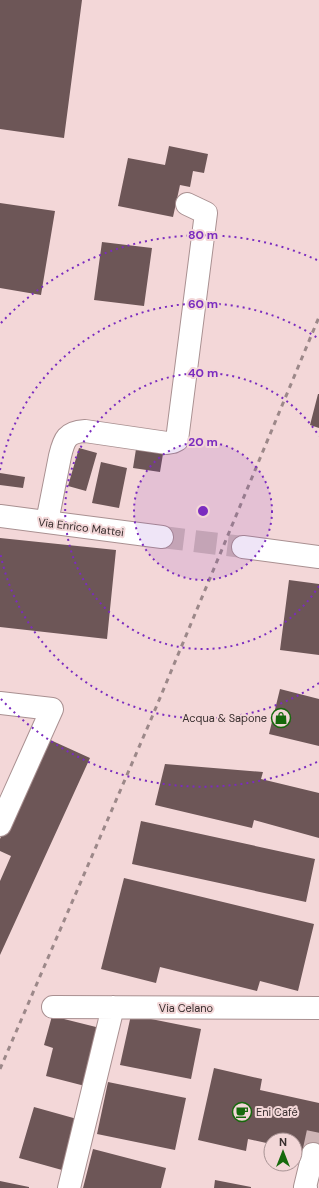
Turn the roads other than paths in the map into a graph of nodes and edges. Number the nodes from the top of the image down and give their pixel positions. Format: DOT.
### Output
graph roads {
  1 [pos="187,204"];
  2 [pos="0,516"];
  3 [pos="47,522"];
  4 [pos="162,537"];
  5 [pos="243,547"];
  6 [pos="319,557"];
  7 [pos="0,703"];
  8 [pos="0,824"];
  9 [pos="53,1007"];
  10 [pos="113,1007"];
  11 [pos="319,1008"];
  12 [pos="312,1154"];
  13 [pos="69,1188"];
  14 [pos="306,1188"];
  1 -- 3 [label="street"];
  2 -- 3 [label="street, Via Enrico Mattei"];
  3 -- 4 [label="street, Via Enrico Mattei"];
  5 -- 6 [label="street"];
  7 -- 8 [label="street"];
  9 -- 10 [label="street, Via Celano"];
  10 -- 11 [label="street, Via Celano"];
  10 -- 13 [label="street"];
  12 -- 14 [label="street"];
}
